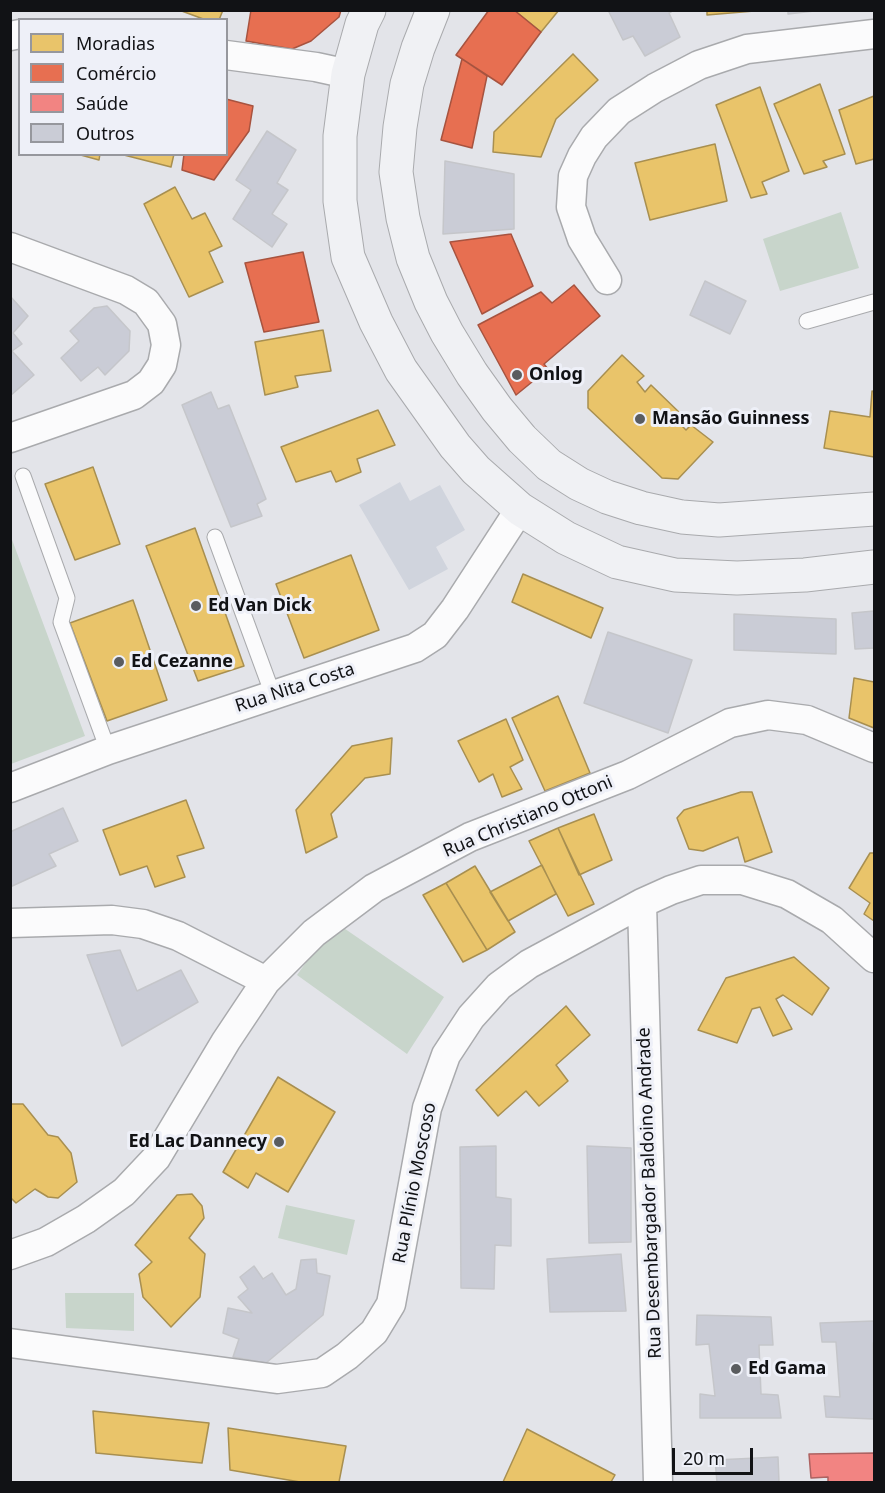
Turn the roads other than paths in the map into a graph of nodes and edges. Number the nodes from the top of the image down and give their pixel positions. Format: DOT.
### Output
graph roads {
  1 [pos="369,10"];
  2 [pos="433,10"];
  3 [pos="874,34"];
  4 [pos="228,55"];
  5 [pos="348,74"];
  6 [pos="10,247"];
  7 [pos="607,279"];
  8 [pos="874,302"];
  9 [pos="807,321"];
  10 [pos="10,438"];
  11 [pos="23,476"];
  12 [pos="520,509"];
  13 [pos="874,509"];
  14 [pos="215,537"];
  15 [pos="874,567"];
  16 [pos="273,695"];
  17 [pos="874,748"];
  18 [pos="108,750"];
  19 [pos="10,788"];
  20 [pos="642,903"];
  21 [pos="10,923"];
  22 [pos="874,958"];
  23 [pos="266,981"];
  24 [pos="10,1255"];
  25 [pos="10,1343"];
  26 [pos="658,1482"];
  1 -- 5 [label="main road"];
  2 -- 13 [label="main road"];
  3 -- 7 [label="street"];
  4 -- 5 [label="street"];
  5 -- 12 [label="main road"];
  6 -- 10 [label="street"];
  8 -- 9 [label="lane"];
  11 -- 18 [label="lane"];
  12 -- 15 [label="main road"];
  12 -- 16 [label="street, Rua Nita Costa"];
  14 -- 16 [label="lane"];
  16 -- 18 [label="street, Rua Nita Costa"];
  17 -- 23 [label="street, Rua Christiano Ottoni"];
  18 -- 19 [label="street, Rua Nita Costa"];
  20 -- 22 [label="street, Rua Plínio Moscoso"];
  20 -- 25 [label="street, Rua Plínio Moscoso"];
  20 -- 26 [label="street, Rua Desembargador Baldoino Andrade"];
  21 -- 23 [label="street"];
  23 -- 24 [label="street, Rua Christiano Ottoni"];
}
